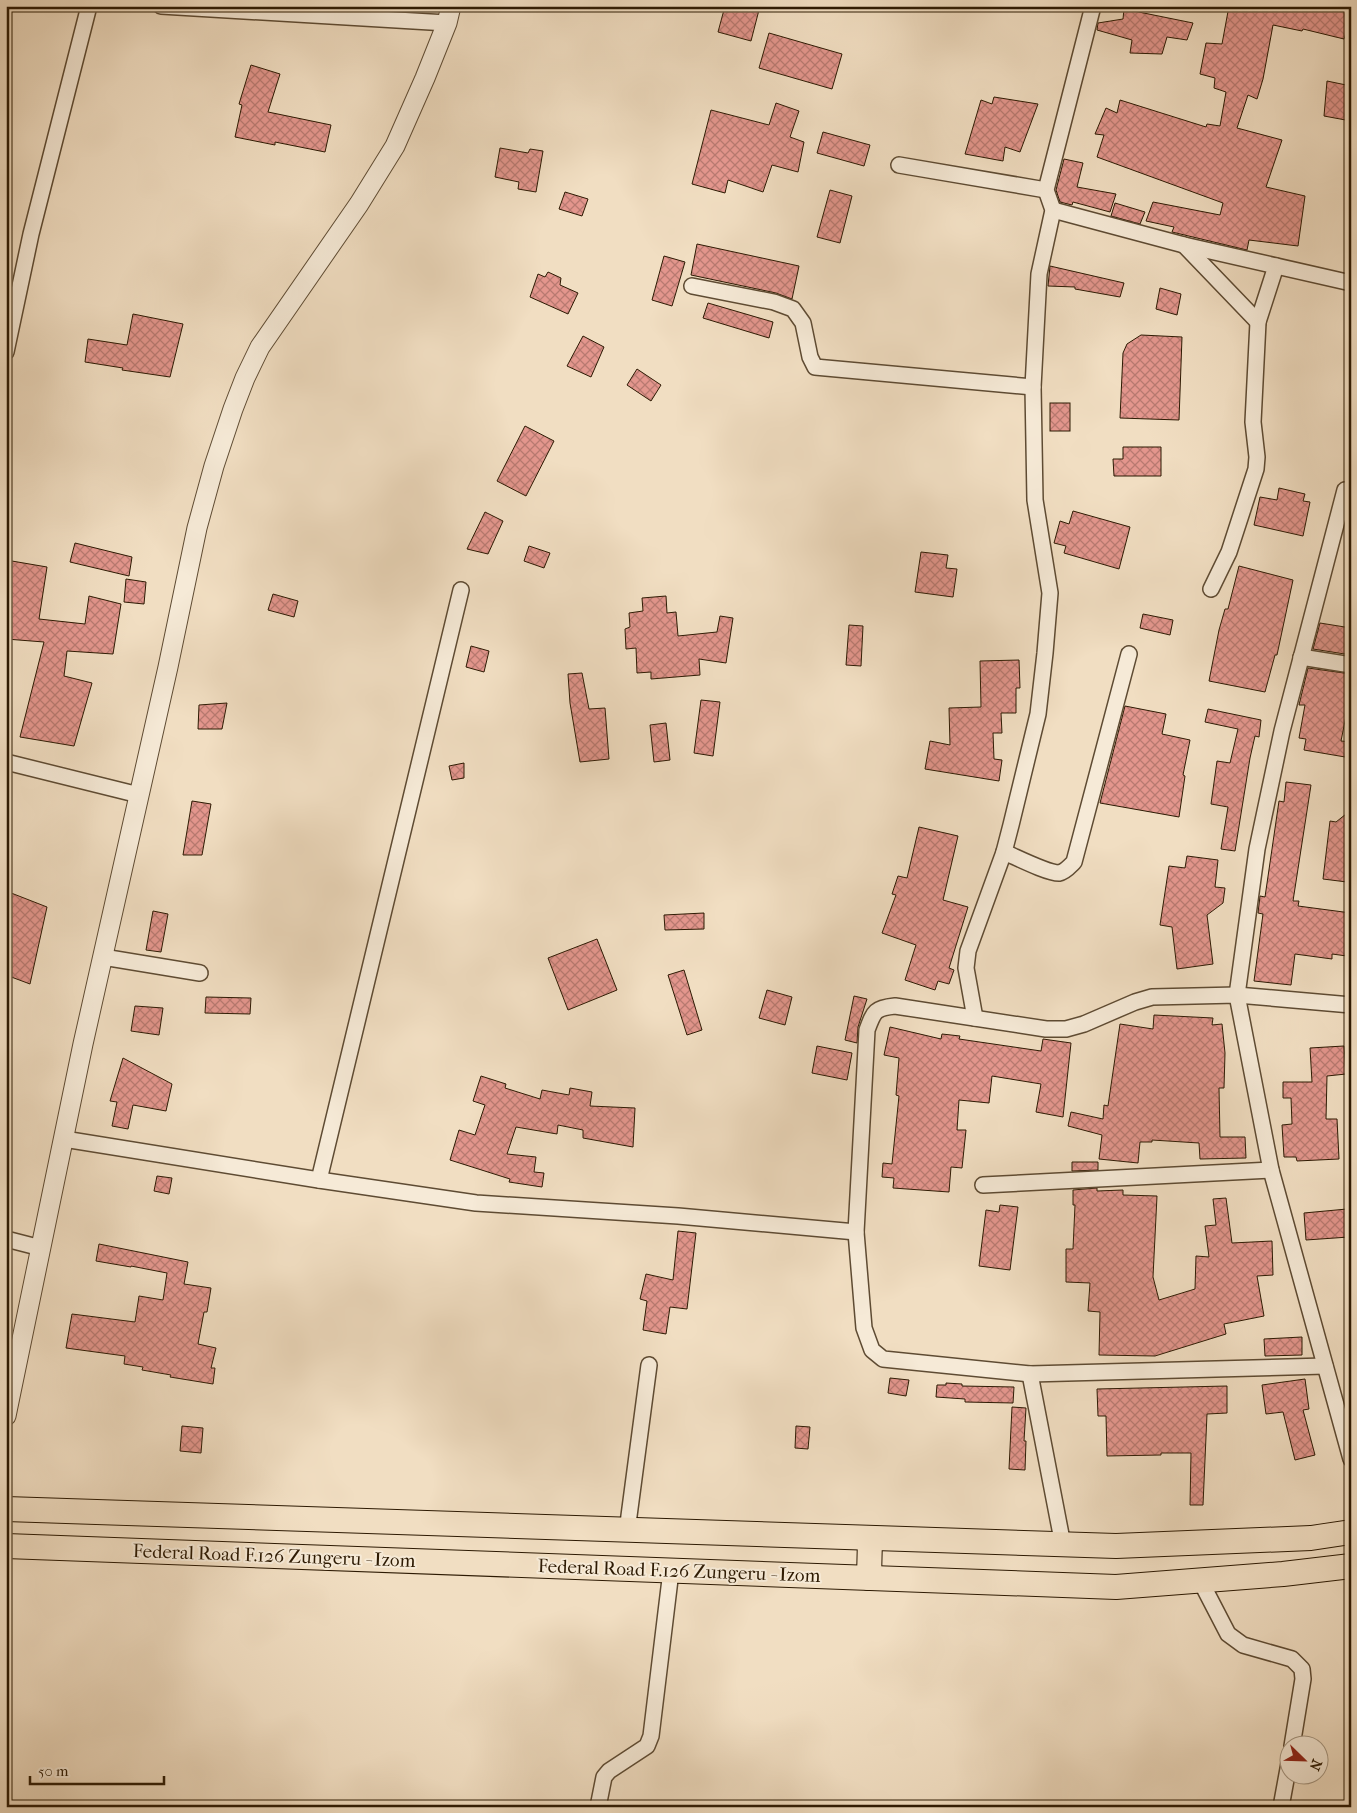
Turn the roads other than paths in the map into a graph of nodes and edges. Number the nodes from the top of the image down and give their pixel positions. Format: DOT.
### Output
graph roads {
  1 [pos="88,6"];
  2 [pos="160,6"];
  3 [pos="1093,6"];
  4 [pos="449,14"];
  5 [pos="899,165"];
  6 [pos="1046,190"];
  7 [pos="1053,210"];
  8 [pos="1184,245"];
  9 [pos="1276,266"];
  10 [pos="1351,283"];
  11 [pos="692,286"];
  12 [pos="1258,322"];
  13 [pos="6,352"];
  14 [pos="1033,386"];
  15 [pos="1346,490"];
  16 [pos="1210,589"];
  17 [pos="461,590"];
  18 [pos="1129,654"];
  19 [pos="1301,657"];
  20 [pos="1351,665"];
  21 [pos="6,762"];
  22 [pos="139,795"];
  23 [pos="1004,852"];
  24 [pos="103,957"];
  25 [pos="200,973"];
  26 [pos="1237,994"];
  27 [pos="1351,1004"];
  28 [pos="975,1018"];
  29 [pos="64,1139"];
  30 [pos="1271,1170"];
  31 [pos="319,1180"];
  32 [pos="983,1185"];
  33 [pos="856,1232"];
  34 [pos="6,1239"];
  35 [pos="41,1248"];
  36 [pos="649,1365"];
  37 [pos="1325,1366"];
  38 [pos="1030,1374"];
  39 [pos="6,1416"];
  40 [pos="1351,1460"];
  41 [pos="6,1509"];
  42 [pos="627,1531"];
  43 [pos="1351,1532"];
  44 [pos="870,1538"];
  45 [pos="1063,1545"];
  46 [pos="6,1546"];
  47 [pos="1351,1566"];
  48 [pos="671,1570"];
  49 [pos="869,1578"];
  50 [pos="1200,1580"];
  51 [pos="1294,1736"];
  52 [pos="1285,1786"];
  53 [pos="598,1807"];
  54 [pos="1281,1807"];
  1 -- 13 [label="street"];
  2 -- 4 [label="street"];
  3 -- 6 [label="street"];
  4 -- 22 [label="street"];
  5 -- 6 [label="street"];
  6 -- 7 [label="street"];
  7 -- 8 [label="street"];
  7 -- 14 [label="street"];
  8 -- 9 [label="street"];
  8 -- 12 [label="street"];
  9 -- 10 [label="street"];
  9 -- 12 [label="street"];
  11 -- 14 [label="street"];
  12 -- 16 [label="street"];
  14 -- 23 [label="street"];
  15 -- 19 [label="street"];
  17 -- 31 [label="street"];
  18 -- 23 [label="street"];
  19 -- 20 [label="street"];
  19 -- 26 [label="street"];
  21 -- 22 [label="street"];
  22 -- 24 [label="street"];
  23 -- 28 [label="street"];
  24 -- 25 [label="street"];
  24 -- 29 [label="street"];
  26 -- 27 [label="street"];
  26 -- 28 [label="street"];
  26 -- 30 [label="street"];
  28 -- 33 [label="street"];
  29 -- 31 [label="street"];
  29 -- 35 [label="street"];
  30 -- 32 [label="street"];
  30 -- 37 [label="street"];
  31 -- 33 [label="street"];
  33 -- 38 [label="street"];
  34 -- 35 [label="street"];
  35 -- 39 [label="street"];
  36 -- 42 [label="street"];
  37 -- 38 [label="street"];
  37 -- 40 [label="street"];
  38 -- 45 [label="street"];
  41 -- 42 [label="main road, Federal Road F.126 Zungeru - Izom"];
  42 -- 44 [label="main road, Federal Road F.126 Zungeru - Izom"];
  43 -- 45 [label="main road, Federal Road F.126 Zungeru - Izom"];
  44 -- 45 [label="main road, Federal Road F.126 Zungeru - Izom"];
  44 -- 49 [label="main road"];
  46 -- 48 [label="main road, Federal Road F.126 Zungeru - Izom"];
  47 -- 50 [label="main road, Federal Road F.126 Zungeru - Izom"];
  48 -- 49 [label="main road, Federal Road F.126 Zungeru - Izom"];
  48 -- 53 [label="street"];
  49 -- 50 [label="main road, Federal Road F.126 Zungeru - Izom"];
  50 -- 51 [label="street"];
  52 -- 54 [label="street"];
}
